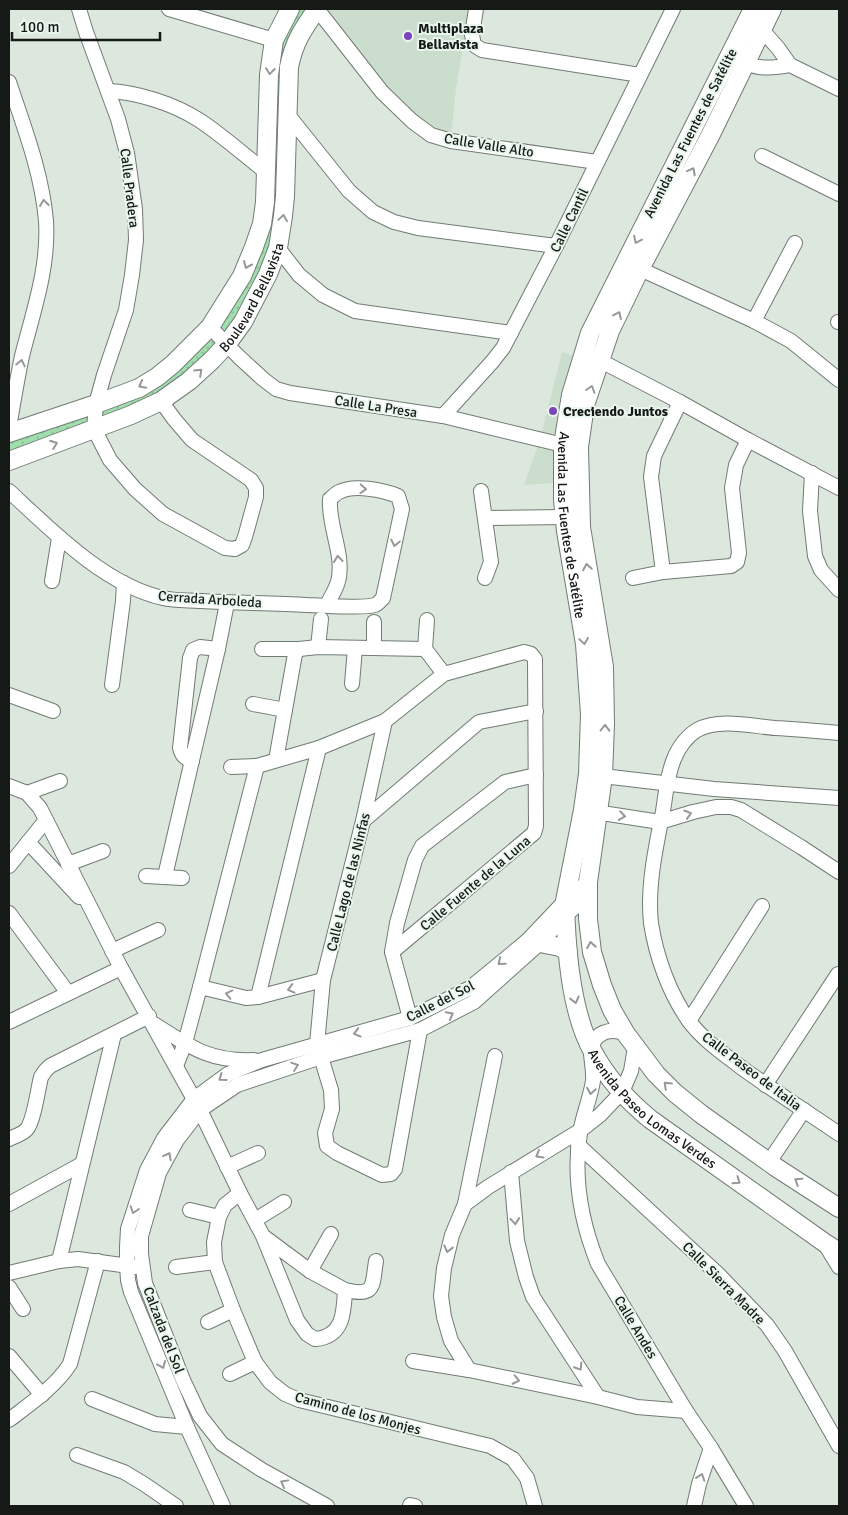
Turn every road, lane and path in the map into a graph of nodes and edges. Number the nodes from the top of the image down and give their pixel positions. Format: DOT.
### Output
graph roads {
  1 [pos="80,9"];
  2 [pos="169,9"];
  3 [pos="290,9"];
  4 [pos="317,9"];
  5 [pos="476,9"];
  6 [pos="673,9"];
  7 [pos="753,9"];
  8 [pos="772,9"];
  9 [pos="762,30"];
  10 [pos="274,40"];
  11 [pos="737,61"];
  12 [pos="790,65"];
  13 [pos="640,75"];
  14 [pos="9,82"];
  15 [pos="839,89"];
  16 [pos="108,91"];
  17 [pos="288,115"];
  18 [pos="692,127"];
  19 [pos="710,136"];
  20 [pos="762,156"];
  21 [pos="597,162"];
  22 [pos="266,172"];
  23 [pos="839,194"];
  24 [pos="795,243"];
  25 [pos="556,246"];
  26 [pos="278,248"];
  27 [pos="640,269"];
  28 [pos="754,321"];
  29 [pos="210,327"];
  30 [pos="511,333"];
  31 [pos="227,344"];
  32 [pos="584,352"];
  33 [pos="600,360"];
  34 [pos="839,380"];
  35 [pos="161,401"];
  36 [pos="680,402"];
  37 [pos="96,404"];
  38 [pos="443,416"];
  39 [pos="9,428"];
  40 [pos="94,429"];
  41 [pos="9,433"];
  42 [pos="748,440"];
  43 [pos="563,445"];
  44 [pos="9,461"];
  45 [pos="812,473"];
  46 [pos="839,488"];
  47 [pos="9,491"];
  48 [pos="481,491"];
  49 [pos="569,506"];
  50 [pos="485,518"];
  51 [pos="58,543"];
  52 [pos="663,572"];
  53 [pos="485,578"];
  54 [pos="633,578"];
  55 [pos="52,581"];
  56 [pos="124,583"];
  57 [pos="839,590"];
  58 [pos="227,603"];
  59 [pos="327,605"];
  60 [pos="321,618"];
  61 [pos="427,620"];
  62 [pos="374,622"];
  63 [pos="318,647"];
  64 [pos="355,648"];
  65 [pos="374,648"];
  66 [pos="218,649"];
  67 [pos="262,649"];
  68 [pos="299,649"];
  69 [pos="425,649"];
  70 [pos="444,674"];
  71 [pos="352,684"];
  72 [pos="112,685"];
  73 [pos="9,695"];
  74 [pos="253,704"];
  75 [pos="286,710"];
  76 [pos="54,711"];
  77 [pos="536,711"];
  78 [pos="386,721"];
  79 [pos="839,733"];
  80 [pos="319,748"];
  81 [pos="276,760"];
  82 [pos="192,761"];
  83 [pos="231,766"];
  84 [pos="257,766"];
  85 [pos="536,775"];
  86 [pos="596,775"];
  87 [pos="60,781"];
  88 [pos="667,784"];
  89 [pos="9,786"];
  90 [pos="714,789"];
  91 [pos="27,793"];
  92 [pos="839,798"];
  93 [pos="716,807"];
  94 [pos="591,811"];
  95 [pos="46,820"];
  96 [pos="363,821"];
  97 [pos="660,822"];
  98 [pos="28,842"];
  99 [pos="103,851"];
  100 [pos="68,864"];
  101 [pos="9,866"];
  102 [pos="839,872"];
  103 [pos="146,876"];
  104 [pos="165,876"];
  105 [pos="585,876"];
  106 [pos="182,878"];
  107 [pos="762,906"];
  108 [pos="566,908"];
  109 [pos="91,911"];
  110 [pos="9,913"];
  111 [pos="158,930"];
  112 [pos="540,943"];
  113 [pos="112,951"];
  114 [pos="392,952"];
  115 [pos="568,952"];
  116 [pos="120,968"];
  117 [pos="838,974"];
  118 [pos="324,980"];
  119 [pos="200,987"];
  120 [pos="68,993"];
  121 [pos="258,997"];
  122 [pos="410,1018"];
  123 [pos="151,1019"];
  124 [pos="689,1021"];
  125 [pos="9,1022"];
  126 [pos="420,1030"];
  127 [pos="114,1034"];
  128 [pos="631,1041"];
  129 [pos="185,1044"];
  130 [pos="591,1050"];
  131 [pos="319,1051"];
  132 [pos="495,1056"];
  133 [pos="262,1060"];
  134 [pos="176,1066"];
  135 [pos="765,1085"];
  136 [pos="622,1092"];
  137 [pos="197,1104"];
  138 [pos="804,1110"];
  139 [pos="581,1130"];
  140 [pos="839,1134"];
  141 [pos="9,1139"];
  142 [pos="578,1145"];
  143 [pos="258,1153"];
  144 [pos="769,1162"];
  145 [pos="82,1164"];
  146 [pos="227,1167"];
  147 [pos="511,1172"];
  148 [pos="240,1193"];
  149 [pos="284,1202"];
  150 [pos="9,1204"];
  151 [pos="465,1204"];
  152 [pos="839,1208"];
  153 [pos="190,1210"];
  154 [pos="219,1217"];
  155 [pos="255,1220"];
  156 [pos="331,1234"];
  157 [pos="264,1236"];
  158 [pos="832,1248"];
  159 [pos="59,1261"];
  160 [pos="98,1261"];
  161 [pos="376,1261"];
  162 [pos="215,1262"];
  163 [pos="127,1265"];
  164 [pos="176,1267"];
  165 [pos="839,1267"];
  166 [pos="143,1268"];
  167 [pos="310,1271"];
  168 [pos="9,1273"];
  169 [pos="9,1287"];
  170 [pos="345,1290"];
  171 [pos="23,1309"];
  172 [pos="233,1310"];
  173 [pos="208,1322"];
  174 [pos="9,1356"];
  175 [pos="413,1361"];
  176 [pos="255,1362"];
  177 [pos="468,1370"];
  178 [pos="230,1374"];
  179 [pos="42,1395"];
  180 [pos="598,1397"];
  181 [pos="92,1399"];
  182 [pos="686,1411"];
  183 [pos="9,1420"];
  184 [pos="187,1427"];
  185 [pos="839,1446"];
  186 [pos="712,1448"];
  187 [pos="77,1454"];
  188 [pos="176,1506"];
  189 [pos="223,1506"];
  190 [pos="327,1506"];
  191 [pos="535,1506"];
  192 [pos="694,1506"];
  193 [pos="746,1506"];
  1 -- 16 [label="street, Calle Pradera"];
  2 -- 10 [label="street"];
  3 -- 10 [label="main road, Boulevard Bellavista"];
  4 -- 17 [label="main road, Boulevard Bellavista"];
  4 -- 21 [label="street, Calle Valle Alto"];
  5 -- 13 [label="street"];
  6 -- 13 [label="street, Calle Cantil"];
  7 -- 11 [label="main road, Avenida Las Fuentes de Satélite"];
  8 -- 9 [label="main road, Avenida Las Fuentes de Satélite"];
  9 -- 11 [label="main road, Avenida Las Fuentes de Satélite"];
  9 -- 12 [label="street"];
  10 -- 22 [label="main road, Boulevard Bellavista, one-way"];
  11 -- 12 [label="street"];
  11 -- 18 [label="main road, Avenida Las Fuentes de Satélite"];
  11 -- 19 [label="main road, Avenida Las Fuentes de Satélite"];
  12 -- 15 [label="street"];
  13 -- 21 [label="street, Calle Cantil"];
  39 -- 14 [label="street, one-way"];
  16 -- 22 [label="street"];
  16 -- 37 [label="street, Calle Pradera"];
  17 -- 25 [label="street"];
  26 -- 17 [label="main road, Boulevard Bellavista, one-way"];
  18 -- 19 [label="main road"];
  18 -- 32 [label="main road, Avenida Las Fuentes de Satélite, one-way"];
  27 -- 19 [label="main road, Avenida Las Fuentes de Satélite, one-way"];
  20 -- 23 [label="street"];
  21 -- 25 [label="street, Calle Cantil"];
  22 -- 29 [label="main road, Boulevard Bellavista, one-way"];
  24 -- 28 [label="street"];
  25 -- 30 [label="street, Calle Cantil"];
  26 -- 30 [label="street"];
  26 -- 31 [label="main road, Boulevard Bellavista"];
  27 -- 28 [label="street"];
  33 -- 27 [label="main road, Avenida Las Fuentes de Satélite, one-way"];
  28 -- 34 [label="street"];
  29 -- 31 [label="street, Calle La Presa"];
  29 -- 37 [label="main road, Boulevard Bellavista, one-way"];
  30 -- 38 [label="street, Calle Cantil"];
  35 -- 31 [label="main road, Boulevard Bellavista, one-way"];
  31 -- 38 [label="street, Calle La Presa"];
  32 -- 33 [label="street"];
  32 -- 43 [label="main road, Avenida Las Fuentes de Satélite"];
  33 -- 36 [label="street"];
  49 -- 33 [label="main road, Avenida Las Fuentes de Satélite, one-way"];
  35 -- 40 [label="main road, Boulevard Bellavista"];
  35 -- 40 [label="street"];
  36 -- 42 [label="street"];
  36 -- 52 [label="street"];
  37 -- 40 [label="street, Calle Pradera"];
  37 -- 41 [label="main road, Boulevard Bellavista"];
  38 -- 43 [label="street, Calle La Presa"];
  44 -- 40 [label="main road, Boulevard Bellavista, one-way"];
  42 -- 45 [label="street"];
  42 -- 52 [label="street"];
  43 -- 49 [label="main road, Avenida Las Fuentes de Satélite"];
  45 -- 46 [label="street"];
  45 -- 57 [label="street"];
  47 -- 51 [label="street, Cerrada Arboleda"];
  48 -- 50 [label="street"];
  49 -- 50 [label="street"];
  49 -- 86 [label="main road, Avenida Las Fuentes de Satélite"];
  50 -- 53 [label="street"];
  51 -- 55 [label="street"];
  51 -- 56 [label="street, Cerrada Arboleda"];
  52 -- 54 [label="street"];
  56 -- 58 [label="street, Cerrada Arboleda"];
  56 -- 72 [label="street"];
  58 -- 59 [label="street, Cerrada Arboleda"];
  58 -- 66 [label="street"];
  59 -- 59 [label="street, Cerrada Arboleda, one-way"];
  60 -- 63 [label="street"];
  61 -- 69 [label="street"];
  62 -- 65 [label="street"];
  63 -- 64 [label="street"];
  63 -- 68 [label="street"];
  64 -- 65 [label="street"];
  64 -- 71 [label="street"];
  65 -- 69 [label="street"];
  66 -- 82 [label="street"];
  66 -- 82 [label="street"];
  67 -- 68 [label="street"];
  68 -- 75 [label="street"];
  69 -- 70 [label="street"];
  70 -- 77 [label="street, Calle Fuente de la Luna"];
  70 -- 78 [label="street"];
  73 -- 76 [label="street"];
  74 -- 75 [label="street"];
  75 -- 81 [label="street"];
  77 -- 85 [label="street, Calle Fuente de la Luna"];
  77 -- 96 [label="street"];
  78 -- 80 [label="street"];
  78 -- 96 [label="street, Calle Lago de las Ninfas"];
  79 -- 88 [label="street, Calle Paseo de Italia"];
  80 -- 81 [label="street"];
  80 -- 121 [label="street"];
  81 -- 84 [label="street"];
  82 -- 104 [label="street"];
  83 -- 84 [label="street"];
  84 -- 119 [label="street"];
  85 -- 114 [label="street, Calle Fuente de la Luna"];
  85 -- 114 [label="street"];
  86 -- 88 [label="street"];
  86 -- 94 [label="main road, Avenida Las Fuentes de Satélite"];
  87 -- 91 [label="street"];
  88 -- 90 [label="street"];
  88 -- 97 [label="street, Calle Paseo de Italia"];
  89 -- 91 [label="street"];
  90 -- 92 [label="street"];
  90 -- 93 [label="street"];
  91 -- 95 [label="street"];
  97 -- 93 [label="street, one-way"];
  93 -- 102 [label="street"];
  94 -- 97 [label="street, one-way"];
  94 -- 105 [label="main road, Avenida Las Fuentes de Satélite"];
  95 -- 98 [label="street"];
  95 -- 100 [label="street"];
  96 -- 118 [label="street, Calle Lago de las Ninfas"];
  97 -- 124 [label="street, Calle Paseo de Italia"];
  98 -- 101 [label="street"];
  98 -- 109 [label="street"];
  99 -- 100 [label="street"];
  100 -- 109 [label="street"];
  103 -- 104 [label="street"];
  104 -- 106 [label="street"];
  105 -- 108 [label="main road, Avenida Las Fuentes de Satélite"];
  105 -- 108 [label="street, Calle del Sol"];
  128 -- 105 [label="main road, Avenida Paseo Lomas Verdes, one-way"];
  107 -- 124 [label="street"];
  108 -- 112 [label="street, Calle del Sol"];
  108 -- 115 [label="main road, Avenida Paseo Lomas Verdes"];
  108 -- 122 [label="street, Calle del Sol, one-way"];
  109 -- 113 [label="street"];
  110 -- 120 [label="street"];
  111 -- 113 [label="street"];
  112 -- 115 [label="main road"];
  126 -- 112 [label="street, Calle del Sol, one-way"];
  113 -- 116 [label="street"];
  114 -- 122 [label="street"];
  115 -- 130 [label="main road, Avenida Paseo Lomas Verdes, one-way"];
  116 -- 120 [label="street"];
  116 -- 123 [label="street"];
  117 -- 135 [label="street"];
  118 -- 121 [label="street, one-way"];
  118 -- 131 [label="street, Calle Lago de las Ninfas"];
  121 -- 119 [label="street, one-way"];
  119 -- 129 [label="street"];
  120 -- 125 [label="street"];
  122 -- 131 [label="street, Calle del Sol, one-way"];
  123 -- 127 [label="street"];
  123 -- 129 [label="street"];
  123 -- 134 [label="street"];
  124 -- 135 [label="street, Calle Paseo de Italia"];
  126 -- 131 [label="street, Calle del Sol"];
  126 -- 131 [label="street"];
  127 -- 141 [label="street"];
  127 -- 145 [label="street"];
  128 -- 130 [label="street"];
  128 -- 136 [label="street"];
  144 -- 128 [label="main road, Avenida Paseo Lomas Verdes, one-way"];
  129 -- 133 [label="street"];
  129 -- 134 [label="street"];
  130 -- 136 [label="main road, Avenida Paseo Lomas Verdes"];
  130 -- 139 [label="street, Calle Andes, one-way"];
  131 -- 133 [label="street, Calzada del Sol"];
  137 -- 131 [label="street, Calzada del Sol, one-way"];
  132 -- 151 [label="street"];
  133 -- 137 [label="street, Calzada del Sol, one-way"];
  134 -- 137 [label="street"];
  135 -- 138 [label="street, Calle Paseo de Italia"];
  136 -- 139 [label="street"];
  136 -- 158 [label="main road, Avenida Paseo Lomas Verdes, one-way"];
  137 -- 146 [label="street"];
  137 -- 163 [label="street, Calzada del Sol, one-way"];
  166 -- 137 [label="street, Calzada del Sol, one-way"];
  138 -- 140 [label="street, Calle Paseo de Italia"];
  138 -- 144 [label="street"];
  139 -- 142 [label="street, Calle Andes"];
  139 -- 147 [label="street, one-way"];
  142 -- 182 [label="street, Calle Andes"];
  142 -- 185 [label="street, Calle Sierra Madre"];
  143 -- 146 [label="street"];
  152 -- 144 [label="main road, Avenida Paseo Lomas Verdes, one-way"];
  145 -- 150 [label="street"];
  145 -- 159 [label="street"];
  146 -- 148 [label="street"];
  147 -- 151 [label="street"];
  147 -- 180 [label="street, one-way"];
  148 -- 154 [label="street, Camino de los Monjes"];
  148 -- 155 [label="street"];
  149 -- 155 [label="street"];
  151 -- 177 [label="street, one-way"];
  153 -- 154 [label="street"];
  154 -- 162 [label="street, Camino de los Monjes"];
  155 -- 157 [label="street"];
  156 -- 167 [label="street"];
  157 -- 167 [label="street"];
  157 -- 170 [label="street"];
  158 -- 165 [label="street"];
  159 -- 160 [label="street"];
  159 -- 168 [label="street"];
  160 -- 163 [label="street"];
  160 -- 179 [label="street"];
  161 -- 170 [label="street"];
  162 -- 164 [label="street"];
  162 -- 172 [label="street, Camino de los Monjes"];
  163 -- 166 [label="street"];
  163 -- 184 [label="street, Calzada del Sol, one-way"];
  190 -- 166 [label="street, Calzada del Sol, one-way"];
  167 -- 170 [label="street"];
  169 -- 171 [label="street"];
  172 -- 173 [label="street"];
  172 -- 176 [label="street, Camino de los Monjes"];
  174 -- 179 [label="street"];
  175 -- 177 [label="street"];
  176 -- 178 [label="street"];
  176 -- 191 [label="street, Camino de los Monjes"];
  177 -- 180 [label="street, one-way"];
  179 -- 183 [label="street"];
  180 -- 182 [label="street"];
  181 -- 184 [label="street"];
  182 -- 186 [label="street, Calle Andes"];
  184 -- 189 [label="street, Calzada del Sol"];
  192 -- 186 [label="street, one-way"];
  186 -- 193 [label="street, Calle Andes"];
  187 -- 188 [label="street"];
}
